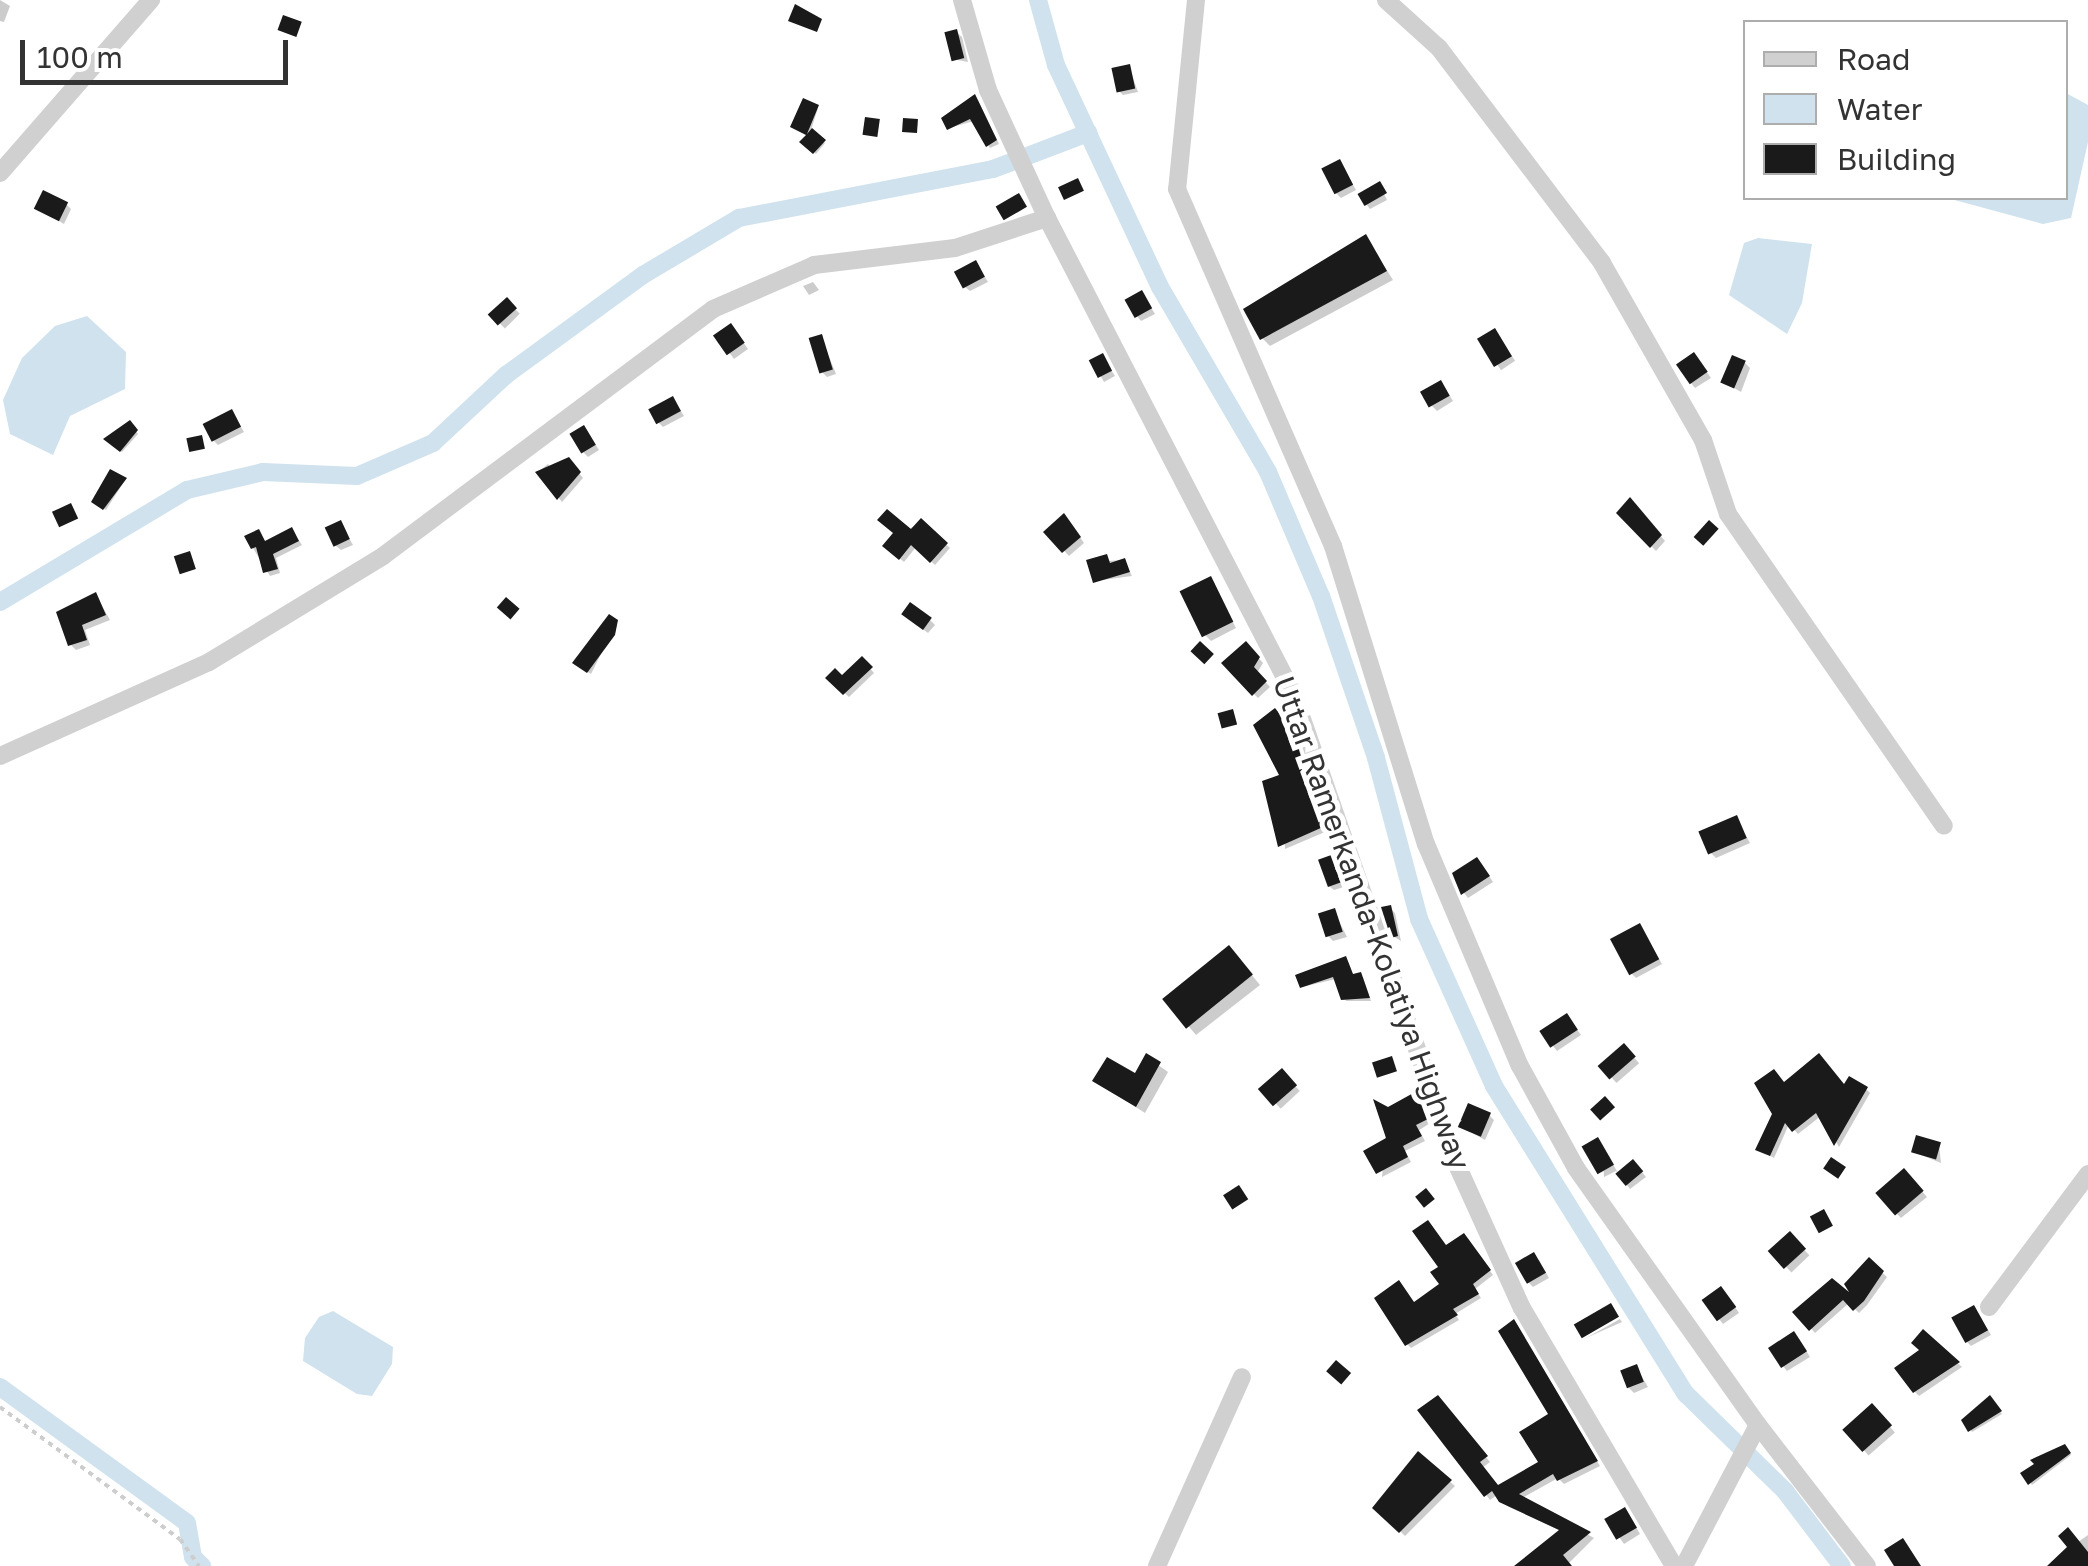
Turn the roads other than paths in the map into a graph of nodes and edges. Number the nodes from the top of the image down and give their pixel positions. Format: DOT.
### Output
graph roads {
  1 [pos="151,0"];
  2 [pos="962,0"];
  3 [pos="1196,0"];
  4 [pos="1386,0"];
  5 [pos="0,173"];
  6 [pos="1044,212"];
  7 [pos="0,756"];
  8 [pos="1944,826"];
  9 [pos="2088,1174"];
  10 [pos="1989,1307"];
  11 [pos="1242,1376"];
  12 [pos="1756,1430"];
  13 [pos="1157,1566"];
  14 [pos="1674,1566"];
  15 [pos="1684,1566"];
  16 [pos="1867,1566"];
  1 -- 5 [label="street"];
  2 -- 6 [label="street, Uttar Ramerkanda-Kolatiya Highway"];
  3 -- 12 [label="street"];
  4 -- 8 [label="street"];
  6 -- 7 [label="street"];
  6 -- 14 [label="street, Uttar Ramerkanda-Kolatiya Highway"];
  9 -- 10 [label="street"];
  11 -- 13 [label="street"];
  12 -- 15 [label="street"];
  12 -- 16 [label="street"];
}
